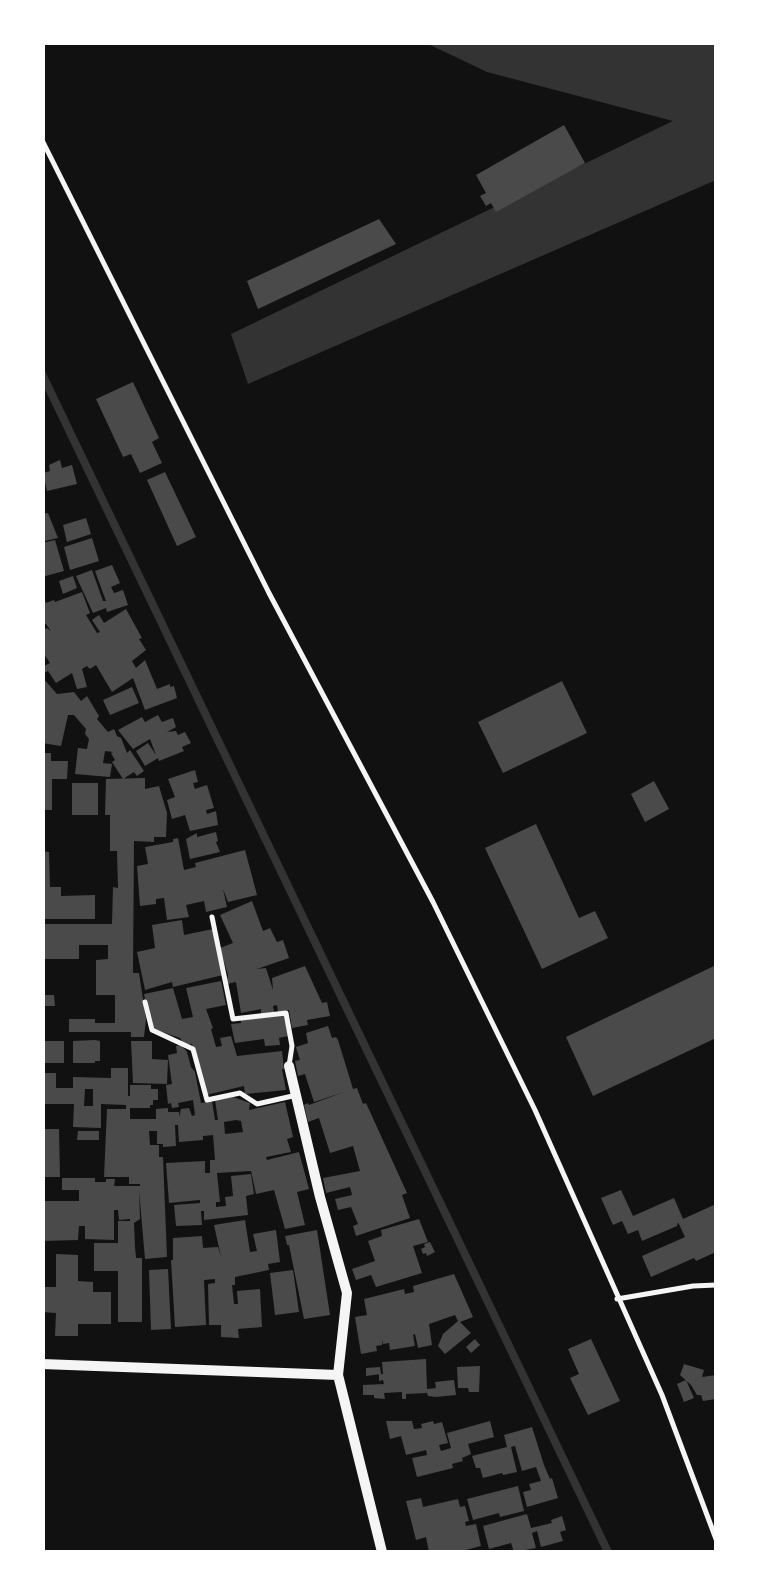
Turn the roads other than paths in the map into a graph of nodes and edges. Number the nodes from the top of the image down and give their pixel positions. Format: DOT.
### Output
graph roads {
  1 [pos="42,140"];
  2 [pos="212,917"];
  3 [pos="145,1002"];
  4 [pos="290,1066"];
  5 [pos="297,1095"];
  6 [pos="716,1285"];
  7 [pos="618,1298"];
  8 [pos="42,1364"];
  9 [pos="338,1375"];
  10 [pos="716,1539"];
  11 [pos="382,1552"];
  1 -- 7 [label="lane"];
  2 -- 4 [label="lane"];
  3 -- 5 [label="lane"];
  4 -- 5 [label="street"];
  5 -- 9 [label="street"];
  6 -- 7 [label="lane"];
  7 -- 10 [label="lane"];
  8 -- 9 [label="street"];
  9 -- 11 [label="street"];
}
